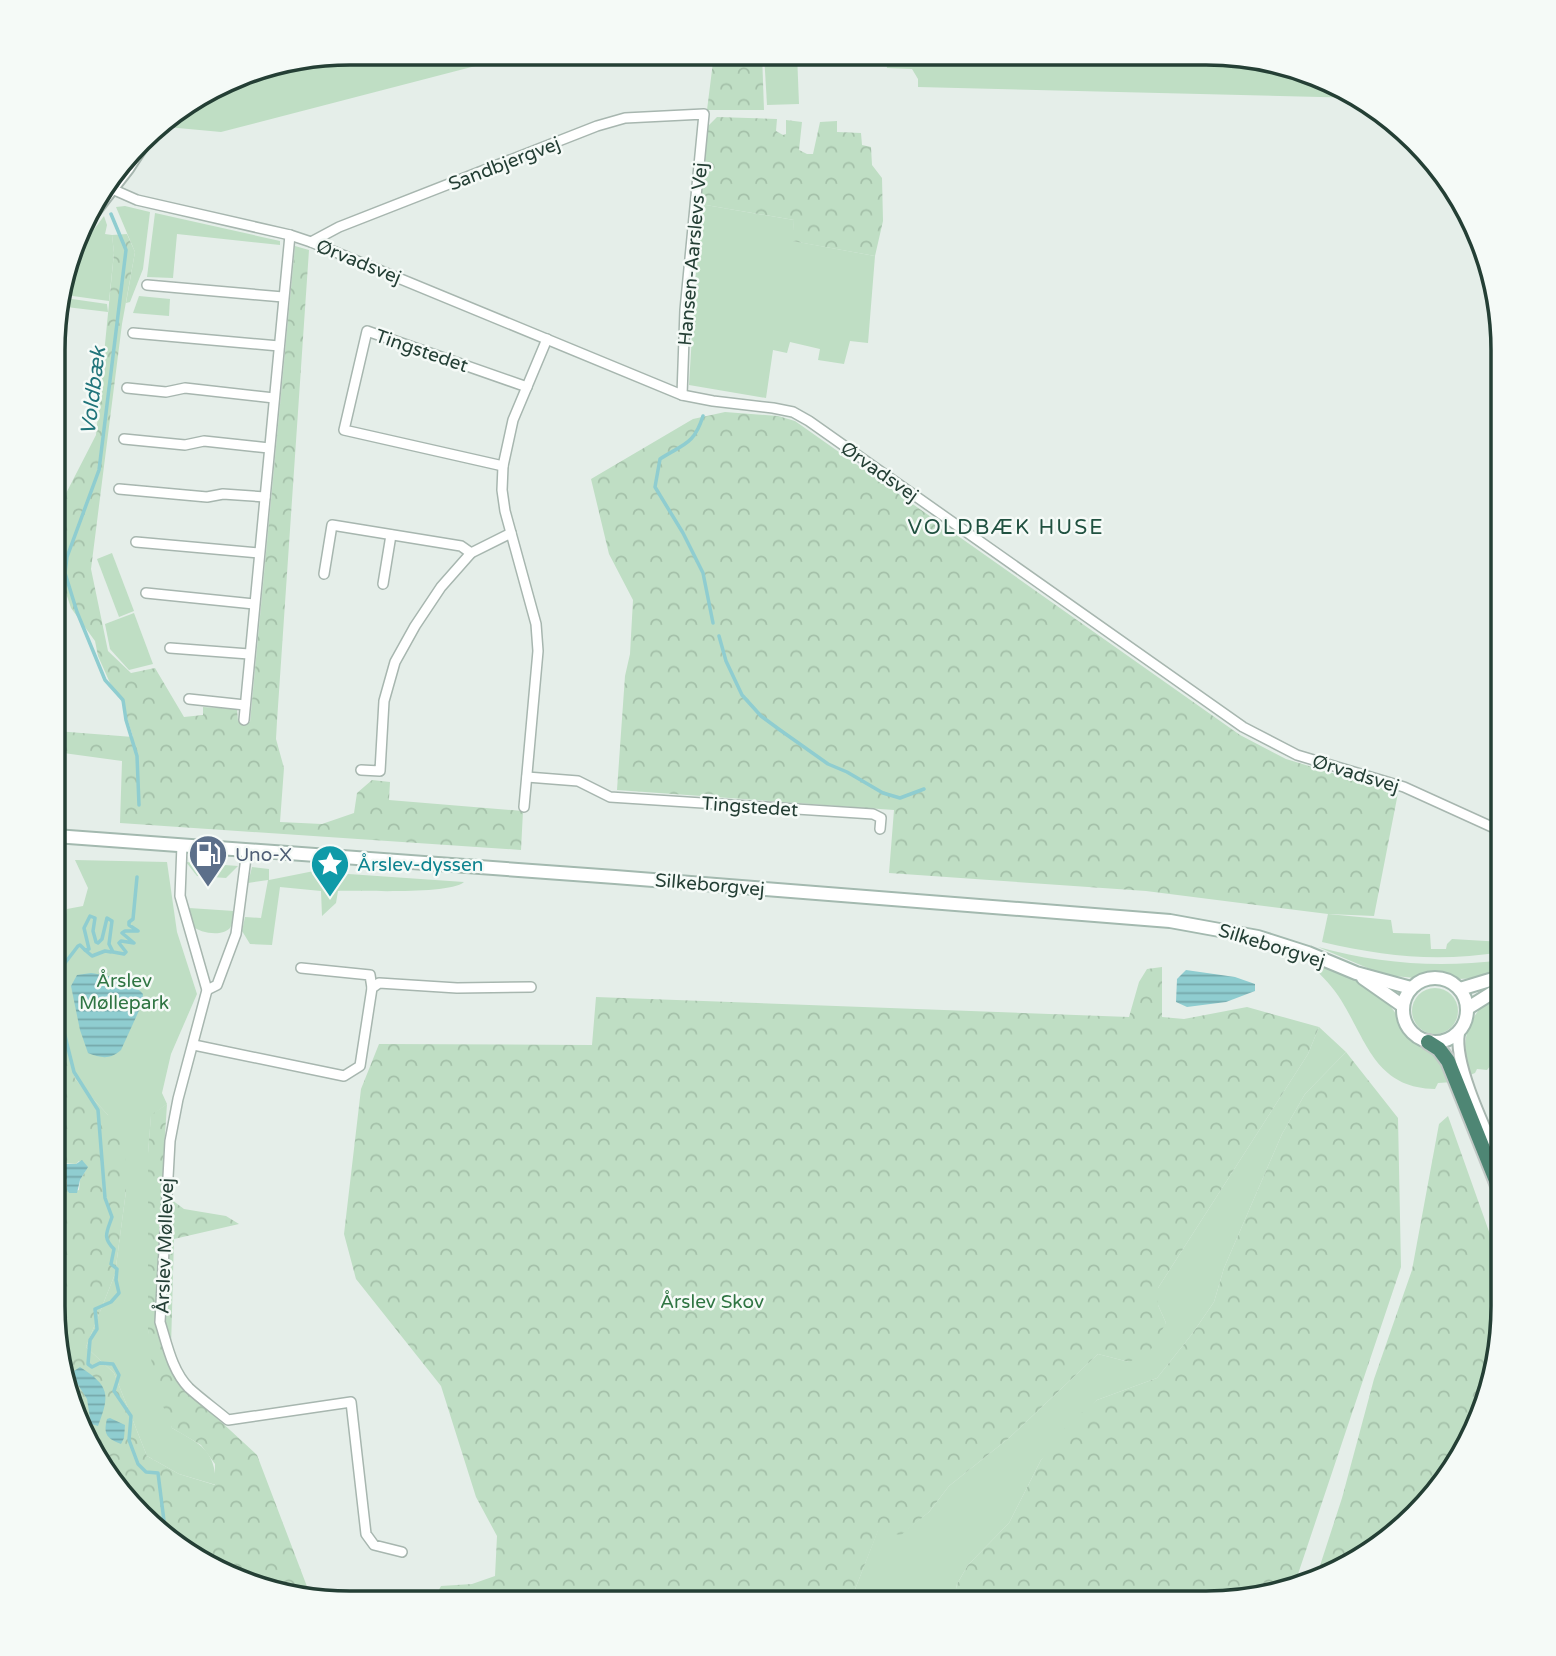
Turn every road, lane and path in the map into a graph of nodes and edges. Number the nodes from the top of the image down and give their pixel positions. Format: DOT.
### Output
graph roads {
  1 [pos="704,114"];
  2 [pos="114,190"];
  3 [pos="290,235"];
  4 [pos="311,242"];
  5 [pos="147,285"];
  6 [pos="283,297"];
  7 [pos="133,333"];
  8 [pos="547,339"];
  9 [pos="279,346"];
  10 [pos="527,387"];
  11 [pos="127,388"];
  12 [pos="682,395"];
  13 [pos="274,398"];
  14 [pos="124,439"];
  15 [pos="269,448"];
  16 [pos="503,466"];
  17 [pos="119,489"];
  18 [pos="265,497"];
  19 [pos="511,533"];
  20 [pos="391,535"];
  21 [pos="136,542"];
  22 [pos="471,553"];
  23 [pos="259,554"];
  24 [pos="324,574"];
  25 [pos="383,584"];
  26 [pos="146,593"];
  27 [pos="254,604"];
  28 [pos="170,648"];
  29 [pos="249,654"];
  30 [pos="189,699"];
  31 [pos="245,705"];
  32 [pos="244,720"];
  33 [pos="361,770"];
  34 [pos="527,778"];
  35 [pos="524,807"];
  36 [pos="1491,827"];
  37 [pos="880,829"];
  38 [pos="65,837"];
  39 [pos="182,845"];
  40 [pos="247,850"];
  41 [pos="301,968"];
  42 [pos="1356,973"];
  43 [pos="1491,980"];
  44 [pos="531,987"];
  45 [pos="372,988"];
  46 [pos="1411,988"];
  47 [pos="1460,989"];
  48 [pos="207,990"];
  49 [pos="1491,994"];
  50 [pos="1403,1006"];
  51 [pos="1468,1008"];
  52 [pos="1459,1032"];
  53 [pos="1428,1042"];
  54 [pos="194,1045"];
  55 [pos="1491,1150"];
  56 [pos="1491,1156"];
  57 [pos="402,1552"];
  1 -- 4 [label="street, Sandbjergvej"];
  1 -- 12 [label="street, Hansen-Aarslevs Vej"];
  2 -- 3 [label="street, Ørvadsvej"];
  3 -- 4 [label="street, Ørvadsvej"];
  3 -- 6 [label="street, Ørvadsvej"];
  4 -- 8 [label="street, Ørvadsvej"];
  5 -- 6 [label="street"];
  6 -- 9 [label="street, Ørvadsvej"];
  7 -- 9 [label="street"];
  8 -- 10 [label="street"];
  8 -- 12 [label="street, Ørvadsvej"];
  9 -- 13 [label="street, Ørvadsvej"];
  10 -- 16 [label="street"];
  10 -- 16 [label="street, Tingstedet"];
  11 -- 13 [label="street"];
  12 -- 36 [label="street, Ørvadsvej"];
  13 -- 15 [label="street, Ørvadsvej"];
  14 -- 15 [label="street"];
  15 -- 18 [label="street, Ørvadsvej"];
  16 -- 19 [label="street"];
  17 -- 18 [label="street"];
  18 -- 23 [label="street, Ørvadsvej"];
  19 -- 22 [label="street"];
  19 -- 34 [label="street"];
  20 -- 22 [label="street"];
  20 -- 24 [label="street"];
  20 -- 25 [label="street"];
  21 -- 23 [label="street"];
  22 -- 33 [label="street"];
  23 -- 27 [label="street, Ørvadsvej"];
  26 -- 27 [label="street"];
  27 -- 29 [label="street, Ørvadsvej"];
  28 -- 29 [label="street"];
  29 -- 31 [label="street, Ørvadsvej"];
  30 -- 31 [label="street"];
  31 -- 32 [label="street, Ørvadsvej"];
  34 -- 35 [label="street"];
  34 -- 37 [label="street, Tingstedet"];
  38 -- 39 [label="main road, Silkeborgvej"];
  39 -- 40 [label="main road, Silkeborgvej"];
  39 -- 48 [label="street, Årslev Møllevej"];
  40 -- 42 [label="main road, Silkeborgvej"];
  40 -- 48 [label="street, Årslev Møllevej"];
  41 -- 45 [label="street"];
  42 -- 46 [label="main road, Silkeborgvej"];
  42 -- 50 [label="main road, Silkeborgvej"];
  43 -- 47 [label="main road"];
  44 -- 45 [label="street"];
  45 -- 54 [label="street"];
  46 -- 47 [label="main road"];
  46 -- 50 [label="main road"];
  47 -- 51 [label="main road"];
  48 -- 54 [label="street, Årslev Møllevej"];
  49 -- 51 [label="main road"];
  50 -- 53 [label="main road"];
  51 -- 52 [label="main road"];
  52 -- 53 [label="main road"];
  52 -- 55 [label="street"];
  53 -- 56 [label="highway"];
  54 -- 57 [label="street, Årslev Møllevej"];
}
